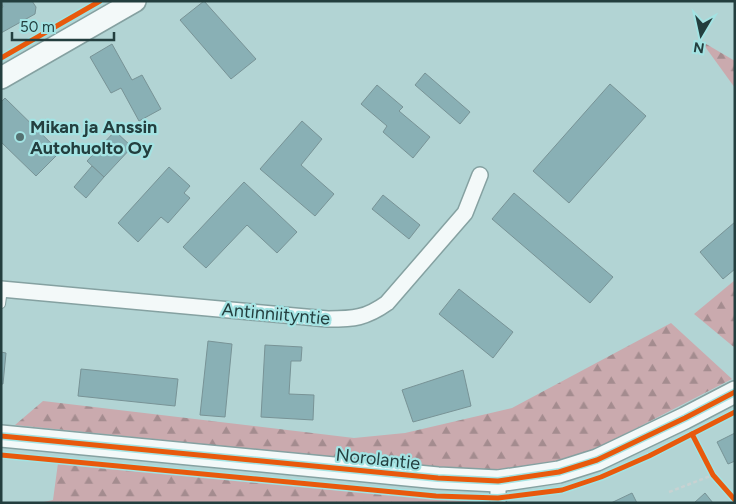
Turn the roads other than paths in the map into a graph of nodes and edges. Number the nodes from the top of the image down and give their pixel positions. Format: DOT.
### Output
graph roads {
  1 [pos="135,1"];
  2 [pos="1,78"];
  3 [pos="480,175"];
  4 [pos="2,294"];
  5 [pos="735,392"];
  6 [pos="1,436"];
  7 [pos="498,481"];
  8 [pos="498,503"];
  1 -- 2 [label="street"];
  3 -- 4 [label="street, Antinniityntie"];
  5 -- 7 [label="street, Norolantie"];
  6 -- 7 [label="street, Norolantie"];
  7 -- 8 [label="street"];
}
